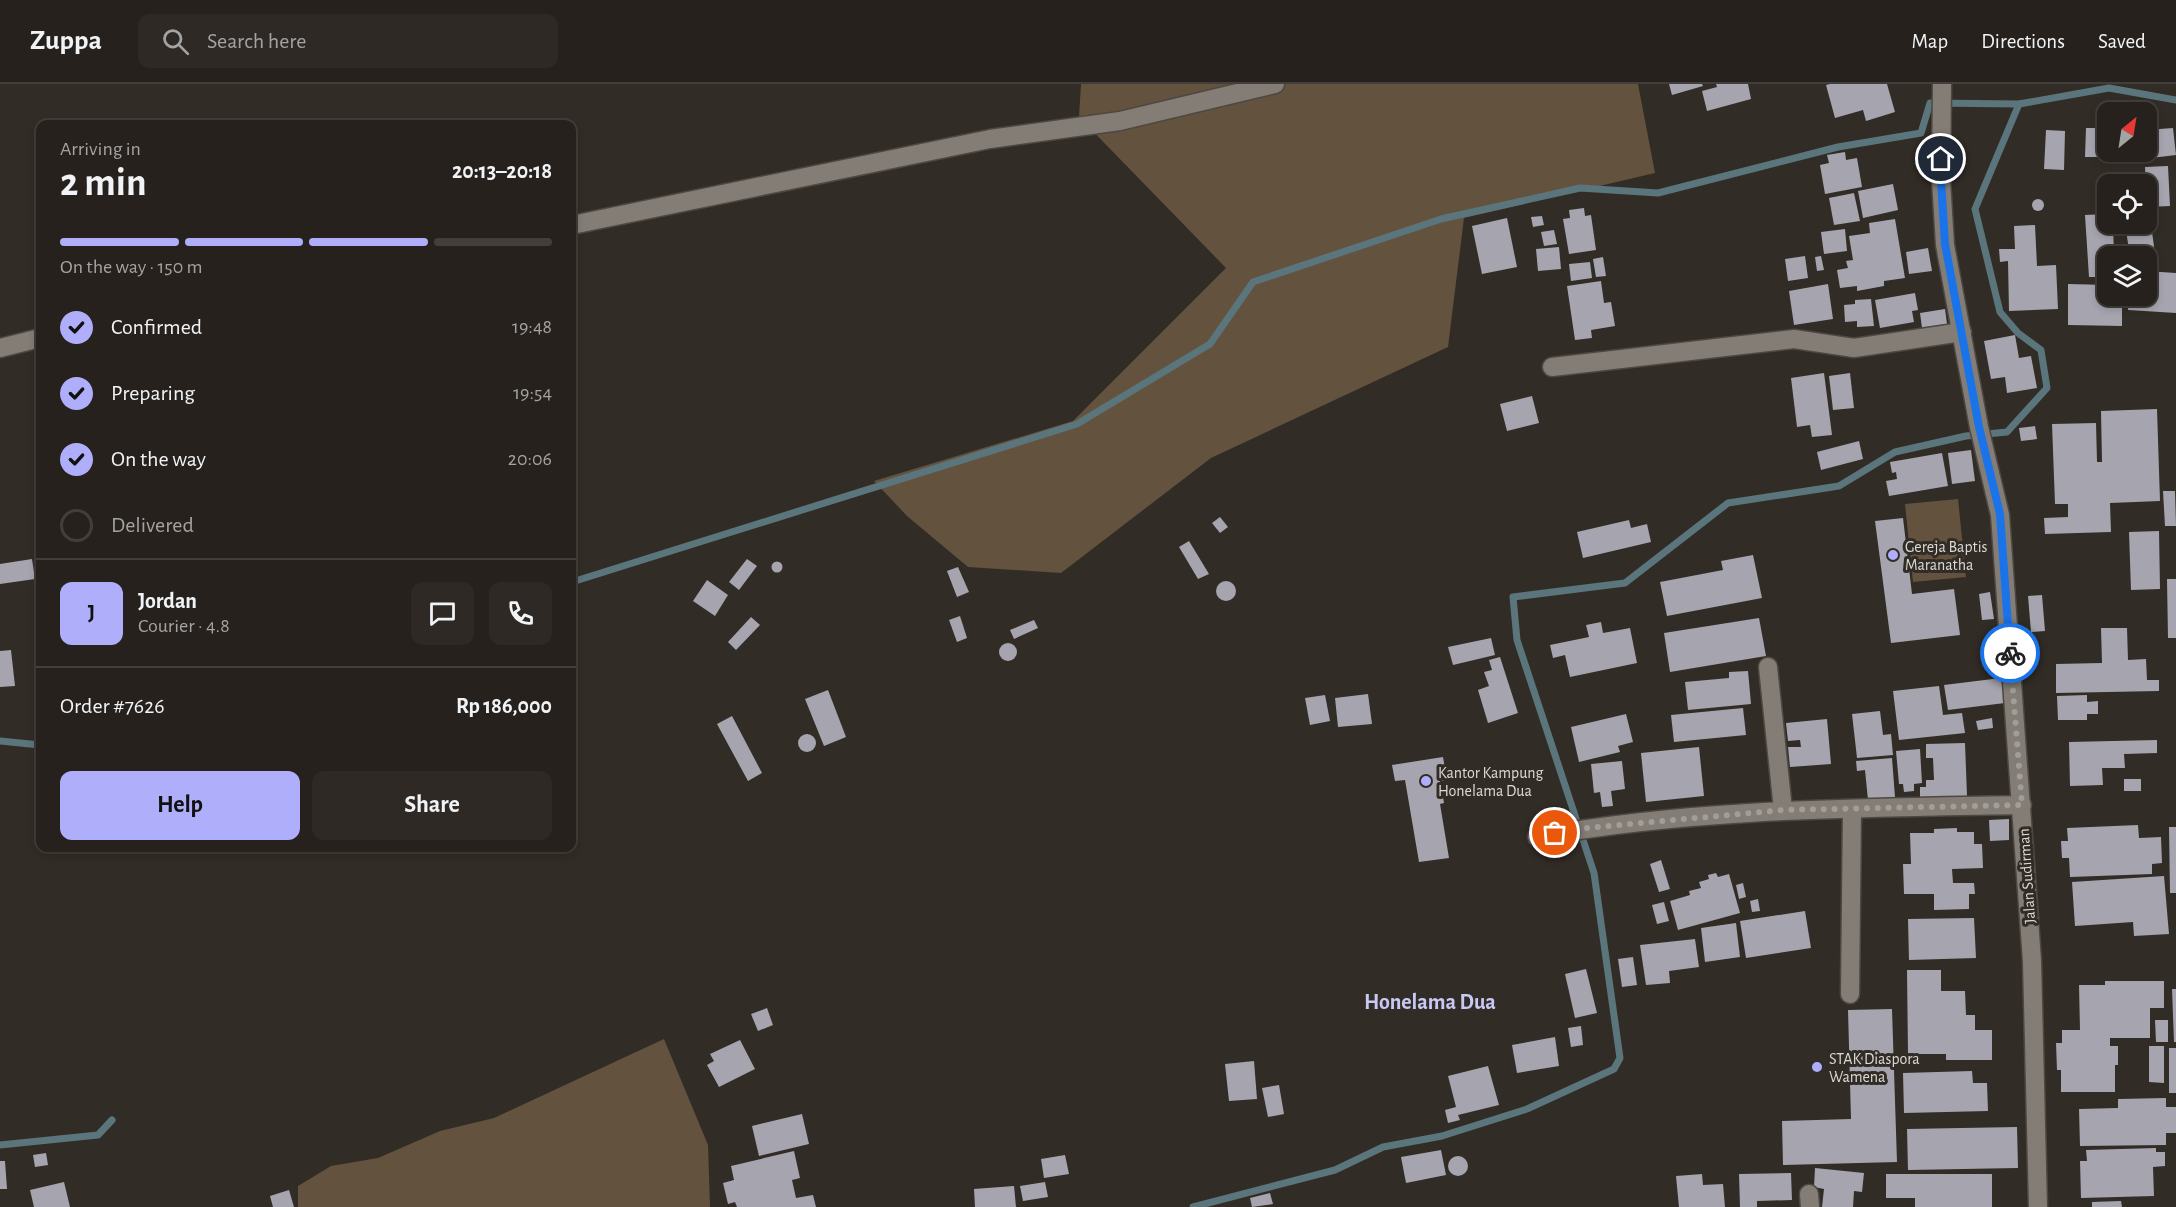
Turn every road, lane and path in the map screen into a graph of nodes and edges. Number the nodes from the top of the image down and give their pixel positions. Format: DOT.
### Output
graph roads {
  1 [pos="1275,84"];
  2 [pos="1942,85"];
  3 [pos="576,224"];
  4 [pos="1962,332"];
  5 [pos="36,339"];
  6 [pos="0,348"];
  7 [pos="1552,368"];
  8 [pos="1768,667"];
  9 [pos="2022,805"];
  10 [pos="1852,809"];
  11 [pos="1783,810"];
  12 [pos="1537,837"];
  13 [pos="1850,994"];
  14 [pos="2038,1207"];
  1 -- 3 [label="street"];
  2 -- 4 [label="street, Jalan Sudirman"];
  4 -- 7 [label="street"];
  4 -- 9 [label="street, Jalan Sudirman"];
  5 -- 6 [label="street"];
  8 -- 11 [label="street"];
  9 -- 10 [label="street"];
  9 -- 14 [label="street, Jalan Sudirman"];
  10 -- 11 [label="street"];
  10 -- 13 [label="street"];
  11 -- 12 [label="street"];
}
